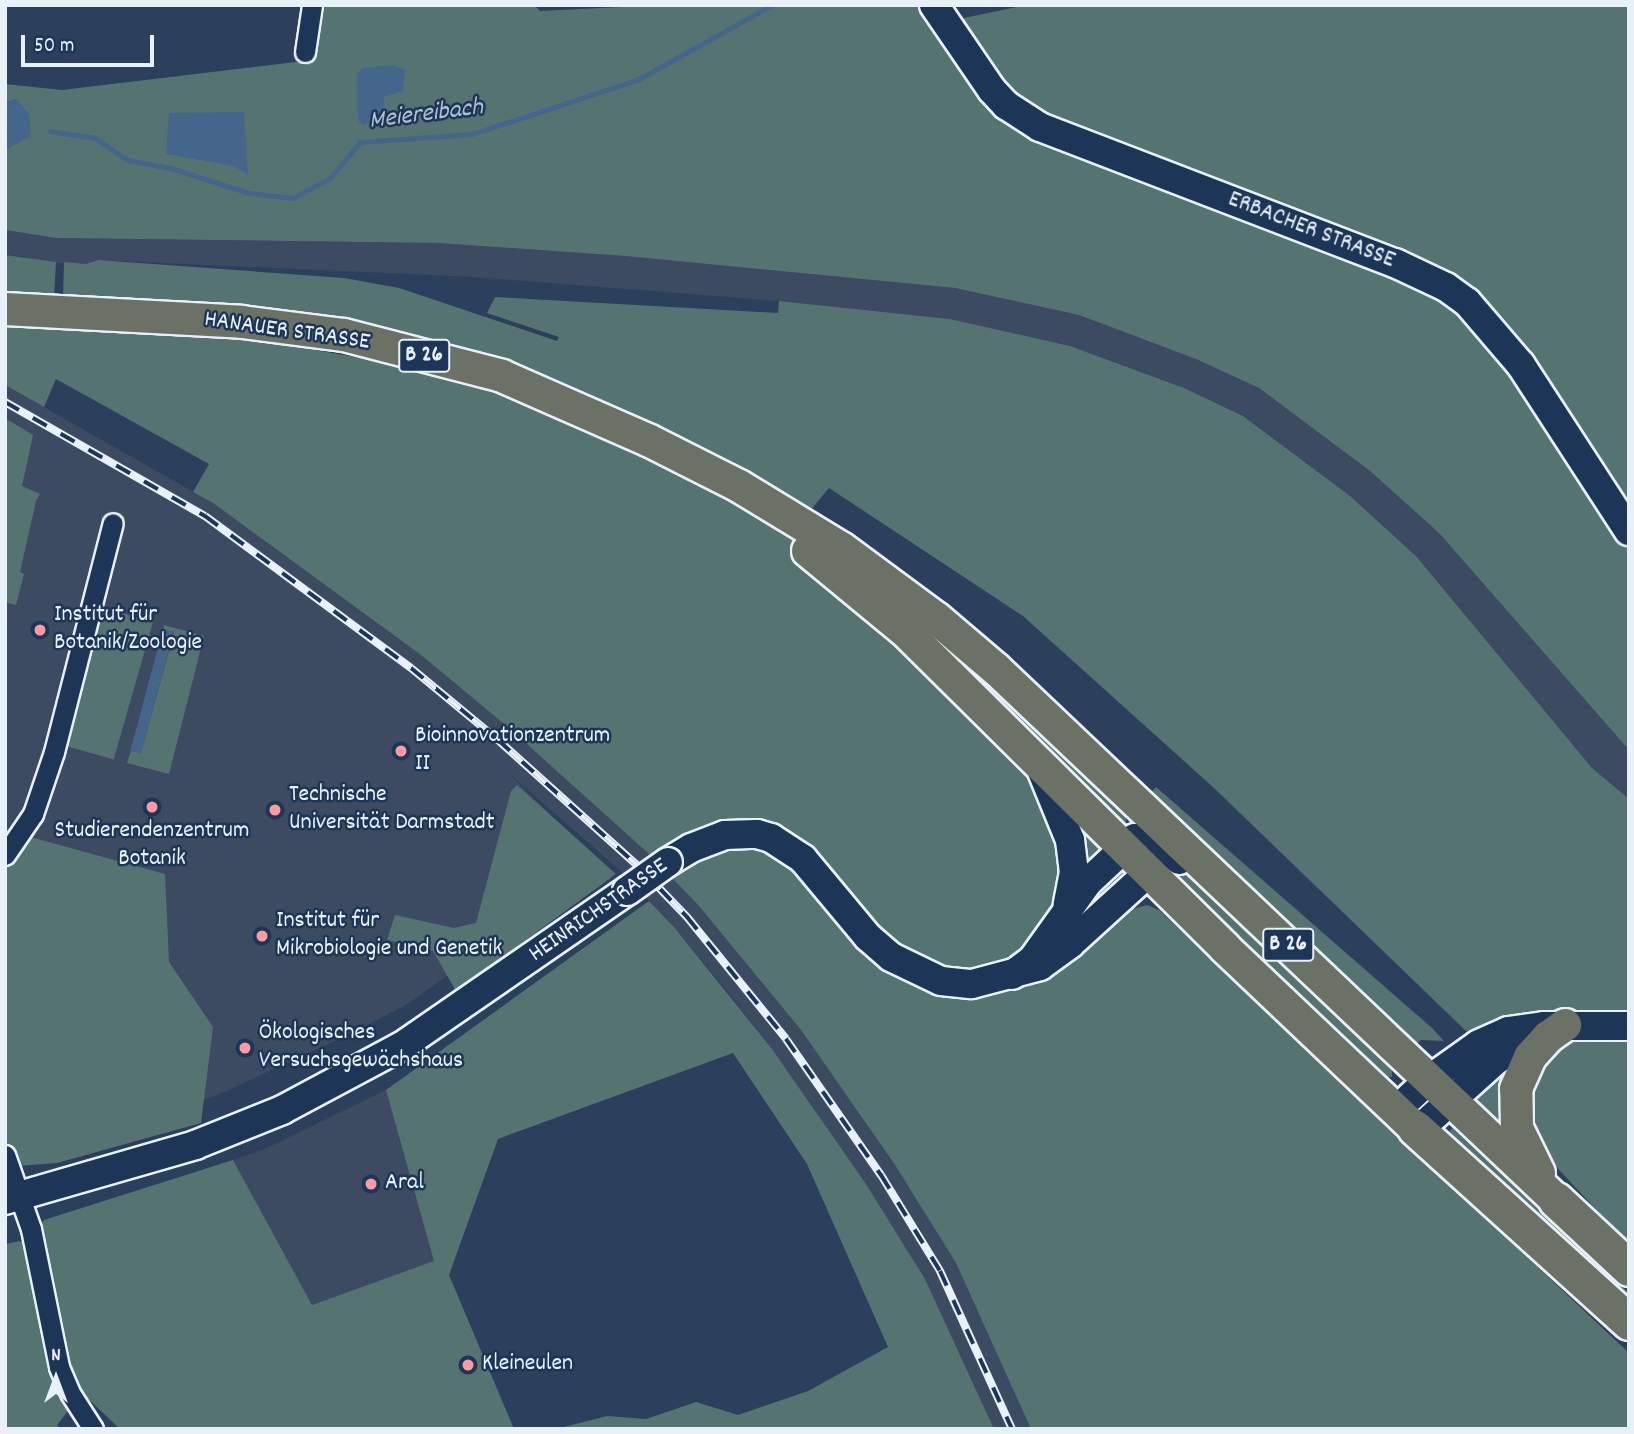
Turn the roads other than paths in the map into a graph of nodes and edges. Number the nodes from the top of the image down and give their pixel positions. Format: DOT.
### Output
graph roads {
  1 [pos="312,5"];
  2 [pos="934,5"];
  3 [pos="305,51"];
  4 [pos="5,309"];
  5 [pos="674,454"];
  6 [pos="113,523"];
  7 [pos="1629,531"];
  8 [pos="1029,753"];
  9 [pos="1124,847"];
  10 [pos="1161,850"];
  11 [pos="5,855"];
  12 [pos="1067,907"];
  13 [pos="1012,975"];
  14 [pos="1565,1025"];
  15 [pos="1629,1026"];
  16 [pos="1426,1103"];
  17 [pos="5,1155"];
  18 [pos="13,1198"];
  19 [pos="1556,1200"];
  20 [pos="1623,1275"];
  21 [pos="1629,1322"];
  22 [pos="93,1429"];
  1 -- 3 [label="street"];
  2 -- 7 [label="main road, ERBACHER STRASSE"];
  4 -- 5 [label="main road, HANAUER STRASSE / B 26"];
  5 -- 8 [label="main road, B 26"];
  5 -- 10 [label="main road, B 26"];
  6 -- 11 [label="street"];
  8 -- 9 [label="main road, B 26"];
  8 -- 12 [label="main road"];
  9 -- 10 [label="main road, B 26"];
  9 -- 12 [label="main road"];
  10 -- 13 [label="main road, HEINRICHSTRASSE"];
  10 -- 16 [label="main road, B 26"];
  10 -- 16 [label="main road, B 26"];
  12 -- 13 [label="main road"];
  13 -- 18 [label="main road, HEINRICHSTRASSE, bridge"];
  14 -- 15 [label="main road"];
  14 -- 16 [label="main road"];
  14 -- 19 [label="main road"];
  16 -- 19 [label="main road, B 26"];
  16 -- 20 [label="main road"];
  16 -- 21 [label="highway, B 26"];
  17 -- 18 [label="street"];
  18 -- 22 [label="street"];
  19 -- 20 [label="highway, B 26"];
}
